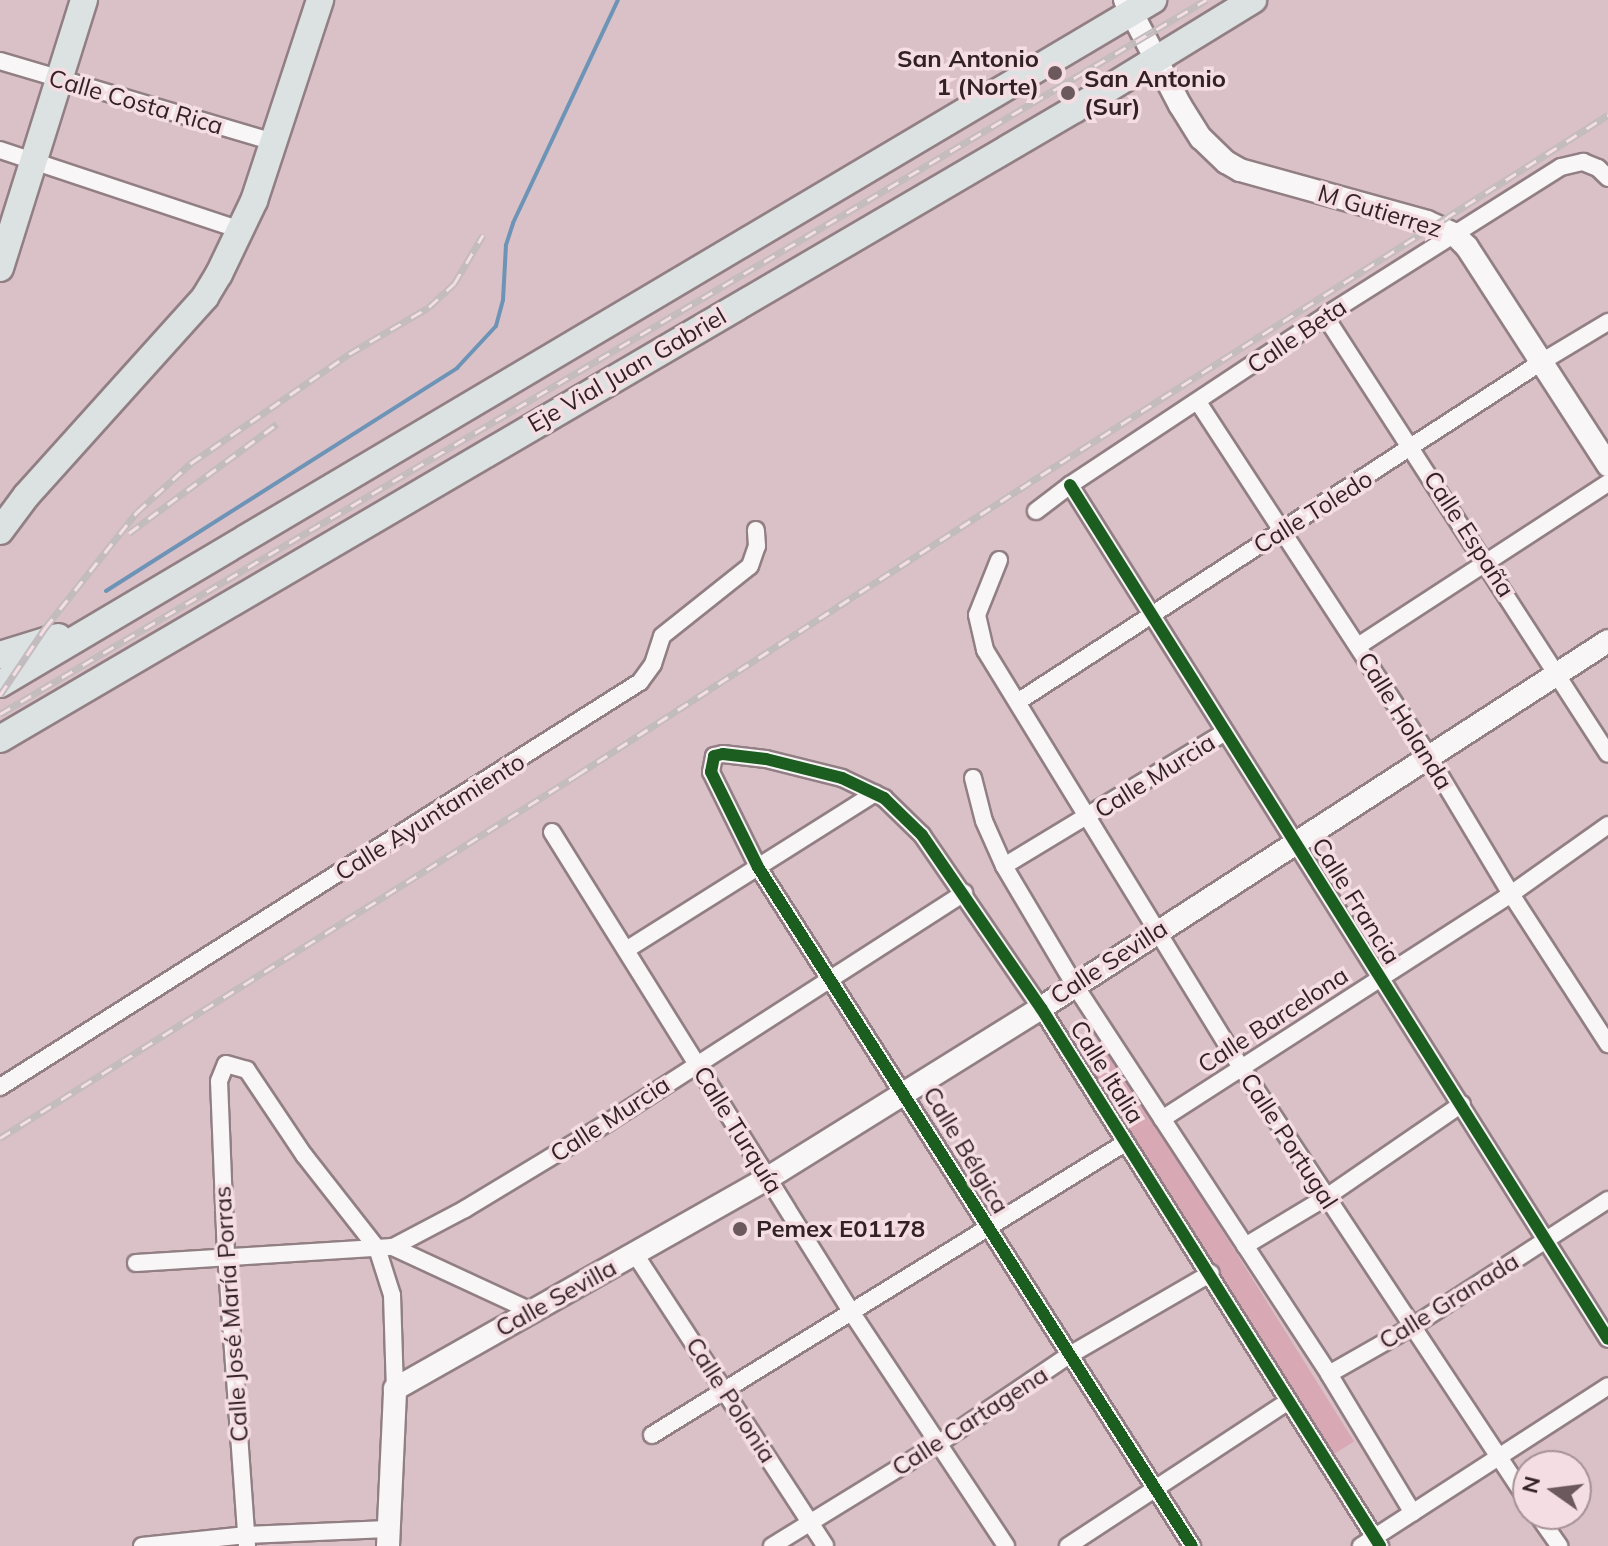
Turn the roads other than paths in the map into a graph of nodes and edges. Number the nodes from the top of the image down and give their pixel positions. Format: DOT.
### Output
graph roads {
  1 [pos="84,0"];
  2 [pos="320,0"];
  3 [pos="1153,0"];
  4 [pos="1253,0"];
  5 [pos="1127,7"];
  6 [pos="1154,60"];
  7 [pos="0,61"];
  8 [pos="58,79"];
  9 [pos="273,142"];
  10 [pos="0,150"];
  11 [pos="33,160"];
  12 [pos="1608,178"];
  13 [pos="236,229"];
  14 [pos="1454,234"];
  15 [pos="2,252"];
  16 [pos="1325,316"];
  17 [pos="1608,322"];
  18 [pos="1543,361"];
  19 [pos="1198,402"];
  20 [pos="1414,448"];
  21 [pos="1608,465"];
  22 [pos="1608,483"];
  23 [pos="1070,485"];
  24 [pos="0,506"];
  25 [pos="1036,511"];
  26 [pos="756,530"];
  27 [pos="0,531"];
  28 [pos="1283,532"];
  29 [pos="999,560"];
  30 [pos="1486,561"];
  31 [pos="1151,615"];
  32 [pos="82,634"];
  33 [pos="1608,641"];
  34 [pos="1358,646"];
  35 [pos="0,655"];
  36 [pos="1558,673"];
  37 [pos="0,684"];
  38 [pos="1019,701"];
  39 [pos="1224,733"];
  40 [pos="0,739"];
  41 [pos="1608,754"];
  42 [pos="1429,757"];
  43 [pos="711,772"];
  44 [pos="973,778"];
  45 [pos="875,793"];
  46 [pos="1089,817"];
  47 [pos="1608,825"];
  48 [pos="552,832"];
  49 [pos="1294,842"];
  50 [pos="1004,866"];
  51 [pos="758,867"];
  52 [pos="964,893"];
  53 [pos="1511,894"];
  54 [pos="1159,929"];
  55 [pos="626,950"];
  56 [pos="831,978"];
  57 [pos="1378,979"];
  58 [pos="1074,984"];
  59 [pos="1041,1008"];
  60 [pos="1608,1044"];
  61 [pos="697,1063"];
  62 [pos="1241,1067"];
  63 [pos="0,1087"];
  64 [pos="906,1093"];
  65 [pos="1462,1104"];
  66 [pos="1162,1119"];
  67 [pos="1125,1143"];
  68 [pos="768,1178"];
  69 [pos="1325,1198"];
  70 [pos="1608,1200"];
  71 [pos="987,1228"];
  72 [pos="1547,1240"];
  73 [pos="1245,1246"];
  74 [pos="385,1248"];
  75 [pos="635,1254"];
  76 [pos="226,1255"];
  77 [pos="136,1263"];
  78 [pos="1211,1273"];
  79 [pos="531,1311"];
  80 [pos="852,1313"];
  81 [pos="1413,1326"];
  82 [pos="1608,1339"];
  83 [pos="1068,1356"];
  84 [pos="1329,1374"];
  85 [pos="1608,1386"];
  86 [pos="395,1389"];
  87 [pos="725,1391"];
  88 [pos="1289,1401"];
  89 [pos="652,1435"];
  90 [pos="938,1444"];
  91 [pos="1500,1458"];
  92 [pos="1512,1476"];
  93 [pos="1156,1488"];
  94 [pos="1413,1513"];
  95 [pos="811,1524"];
  96 [pos="388,1537"];
  97 [pos="247,1541"];
  98 [pos="1372,1543"];
  99 [pos="142,1546"];
  100 [pos="772,1546"];
  101 [pos="825,1546"];
  102 [pos="1006,1546"];
  103 [pos="1068,1546"];
  104 [pos="1192,1546"];
  1 -- 8 [label="main road"];
  2 -- 9 [label="main road"];
  3 -- 5 [label="main road, Eje Vial Juan Gabriel"];
  4 -- 6 [label="main road, Eje Vial Juan Gabriel"];
  5 -- 6 [label="main road, M Gutierrez"];
  5 -- 32 [label="main road, Eje Vial Juan Gabriel"];
  6 -- 14 [label="main road, M Gutierrez"];
  6 -- 40 [label="main road, Eje Vial Juan Gabriel"];
  7 -- 8 [label="street, Calle Costa Rica"];
  8 -- 9 [label="street, Calle Costa Rica"];
  8 -- 11 [label="main road"];
  9 -- 13 [label="main road"];
  10 -- 11 [label="street"];
  11 -- 13 [label="street"];
  11 -- 15 [label="main road"];
  12 -- 14 [label="street, Calle Beta"];
  13 -- 24 [label="main road"];
  13 -- 27 [label="main road"];
  14 -- 16 [label="street, Calle Beta"];
  14 -- 18 [label="main road, M Gutierrez"];
  16 -- 19 [label="street, Calle Beta"];
  16 -- 20 [label="street, Calle España"];
  17 -- 18 [label="street, Calle Toledo"];
  18 -- 20 [label="street, Calle Toledo"];
  18 -- 21 [label="main road, M Gutierrez"];
  19 -- 23 [label="street, Calle Beta"];
  19 -- 28 [label="street, Calle Holanda"];
  20 -- 28 [label="street, Calle Toledo"];
  20 -- 30 [label="street, Calle España"];
  22 -- 30 [label="street"];
  23 -- 25 [label="street, Calle Beta"];
  23 -- 31 [label="street, Calle Francia"];
  26 -- 63 [label="street, Calle Ayuntamiento"];
  28 -- 31 [label="street, Calle Toledo"];
  28 -- 34 [label="street, Calle Holanda"];
  29 -- 38 [label="street, Calle Portugal"];
  30 -- 34 [label="street"];
  30 -- 36 [label="street, Calle España"];
  31 -- 38 [label="street, Calle Toledo"];
  31 -- 39 [label="street, Calle Francia"];
  32 -- 35 [label="main road"];
  32 -- 37 [label="main road, Eje Vial Juan Gabriel"];
  33 -- 36 [label="main road, Calle Sevilla"];
  34 -- 42 [label="street, Calle Holanda"];
  36 -- 41 [label="street, Calle España"];
  36 -- 42 [label="main road, Calle Sevilla"];
  38 -- 46 [label="street, Calle Portugal"];
  39 -- 46 [label="street, Calle Murcia"];
  39 -- 49 [label="street, Calle Francia"];
  42 -- 49 [label="main road, Calle Sevilla"];
  42 -- 53 [label="street, Calle Holanda"];
  43 -- 45 [label="street, Calle Italia"];
  43 -- 51 [label="street, Calle Bélgica"];
  44 -- 50 [label="street, Calle Italia"];
  45 -- 51 [label="street"];
  45 -- 52 [label="street, Calle Italia"];
  46 -- 50 [label="street, Calle Murcia"];
  46 -- 54 [label="street, Calle Portugal"];
  47 -- 53 [label="street, Calle Barcelona"];
  48 -- 55 [label="street, Calle Turquía"];
  49 -- 54 [label="main road, Calle Sevilla"];
  49 -- 57 [label="street, Calle Francia"];
  50 -- 58 [label="street, Calle Italia"];
  51 -- 55 [label="street"];
  51 -- 56 [label="street, Calle Bélgica"];
  52 -- 56 [label="street, Calle Murcia"];
  52 -- 59 [label="street, Calle Italia"];
  53 -- 57 [label="street, Calle Barcelona"];
  53 -- 60 [label="street, Calle Holanda"];
  54 -- 58 [label="main road, Calle Sevilla"];
  54 -- 62 [label="street, Calle Portugal"];
  55 -- 61 [label="street, Calle Turquía"];
  56 -- 61 [label="street, Calle Murcia"];
  56 -- 64 [label="street, Calle Bélgica"];
  57 -- 62 [label="street, Calle Barcelona"];
  57 -- 65 [label="street, Calle Francia"];
  58 -- 59 [label="main road, Calle Sevilla"];
  58 -- 66 [label="street, Calle Italia"];
  59 -- 64 [label="main road, Calle Sevilla"];
  59 -- 67 [label="street, Calle Italia"];
  61 -- 68 [label="street, Calle Turquía"];
  61 -- 74 [label="street, Calle Murcia"];
  62 -- 66 [label="street, Calle Barcelona"];
  62 -- 69 [label="street, Calle Portugal"];
  64 -- 68 [label="main road, Calle Sevilla"];
  64 -- 71 [label="street, Calle Bélgica"];
  65 -- 69 [label="street"];
  65 -- 72 [label="street, Calle Francia"];
  66 -- 73 [label="street, Calle Italia"];
  67 -- 71 [label="street"];
  67 -- 78 [label="street, Calle Italia"];
  68 -- 75 [label="main road, Calle Sevilla"];
  68 -- 80 [label="street, Calle Turquía"];
  69 -- 73 [label="street"];
  69 -- 81 [label="street, Calle Portugal"];
  70 -- 72 [label="street, Calle Granada"];
  71 -- 80 [label="street"];
  71 -- 83 [label="street, Calle Bélgica"];
  72 -- 81 [label="street, Calle Granada"];
  72 -- 82 [label="street, Calle Francia"];
  73 -- 84 [label="street, Calle Italia"];
  74 -- 76 [label="street, Calle Murcia"];
  74 -- 76 [label="street, Calle José María Porras"];
  74 -- 79 [label="street"];
  74 -- 86 [label="street"];
  75 -- 79 [label="main road, Calle Sevilla"];
  75 -- 87 [label="street, Calle Polonia"];
  76 -- 77 [label="street, Calle Murcia"];
  76 -- 97 [label="street, Calle José María Porras"];
  78 -- 83 [label="street, Calle Cartagena"];
  78 -- 88 [label="street, Calle Italia"];
  79 -- 86 [label="main road, Calle Sevilla"];
  80 -- 87 [label="street"];
  80 -- 90 [label="street, Calle Turquía"];
  81 -- 84 [label="street, Calle Granada"];
  81 -- 91 [label="street, Calle Portugal"];
  83 -- 90 [label="street, Calle Cartagena"];
  83 -- 93 [label="street, Calle Bélgica"];
  84 -- 94 [label="street, Calle Italia"];
  85 -- 91 [label="street"];
  86 -- 96 [label="main road"];
  87 -- 89 [label="street"];
  87 -- 95 [label="street, Calle Polonia"];
  88 -- 93 [label="street"];
  88 -- 98 [label="street, Calle Italia"];
  90 -- 95 [label="street, Calle Cartagena"];
  90 -- 102 [label="street, Calle Turquía"];
  91 -- 92 [label="street, Calle Portugal"];
  91 -- 94 [label="street"];
  93 -- 103 [label="street"];
  93 -- 104 [label="street, Calle Bélgica"];
  94 -- 98 [label="street"];
  95 -- 100 [label="street, Calle Cartagena"];
  95 -- 101 [label="street, Calle Polonia"];
  96 -- 97 [label="street"];
  97 -- 99 [label="street"];
}
